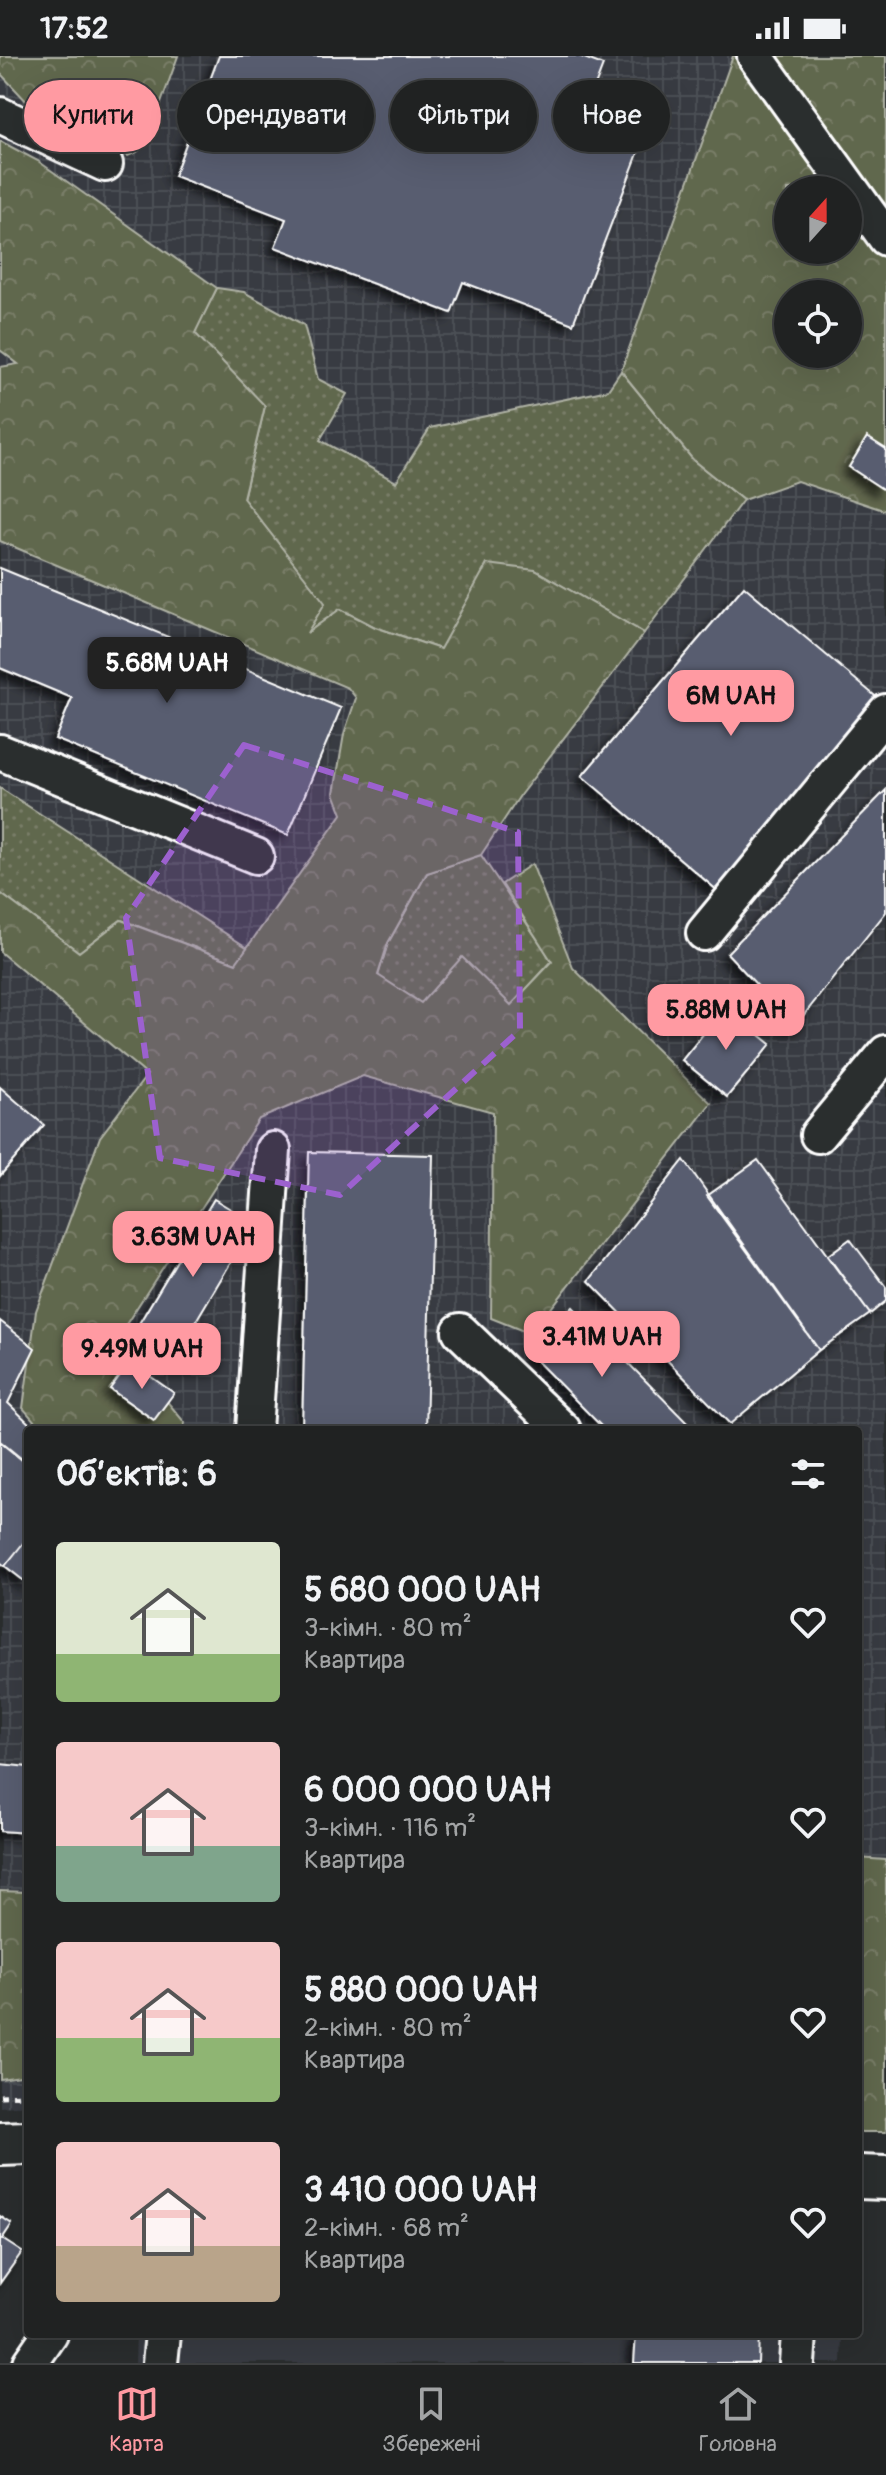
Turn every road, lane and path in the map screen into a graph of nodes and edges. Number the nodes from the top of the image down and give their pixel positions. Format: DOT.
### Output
graph roads {
  1 [pos="755,56"];
  2 [pos="0,115"];
  3 [pos="105,164"];
  4 [pos="886,238"];
  5 [pos="886,712"];
  6 [pos="0,752"];
  7 [pos="256,856"];
  8 [pos="704,933"];
  9 [pos="886,1053"];
  10 [pos="818,1135"];
  11 [pos="273,1150"];
  12 [pos="460,1331"];
  13 [pos="254,1426"];
  14 [pos="559,1426"];
  15 [pos="24,2095"];
  16 [pos="0,2096"];
  17 [pos="24,2143"];
  18 [pos="0,2144"];
  19 [pos="862,2177"];
  20 [pos="886,2178"];
  21 [pos="47,2338"];
  22 [pos="163,2338"];
  23 [pos="799,2338"];
  24 [pos="30,2363"];
  25 [pos="160,2363"];
  26 [pos="797,2363"];
  1 -- 4 [label="street"];
  2 -- 3 [label="street"];
  5 -- 8 [label="street"];
  6 -- 7 [label="street"];
  9 -- 10 [label="street"];
  11 -- 13 [label="street"];
  12 -- 14 [label="street"];
  15 -- 16 [label="path"];
  17 -- 18 [label="main road"];
  19 -- 20 [label="main road"];
  21 -- 24 [label="street"];
  22 -- 25 [label="street"];
  23 -- 26 [label="street"];
}
